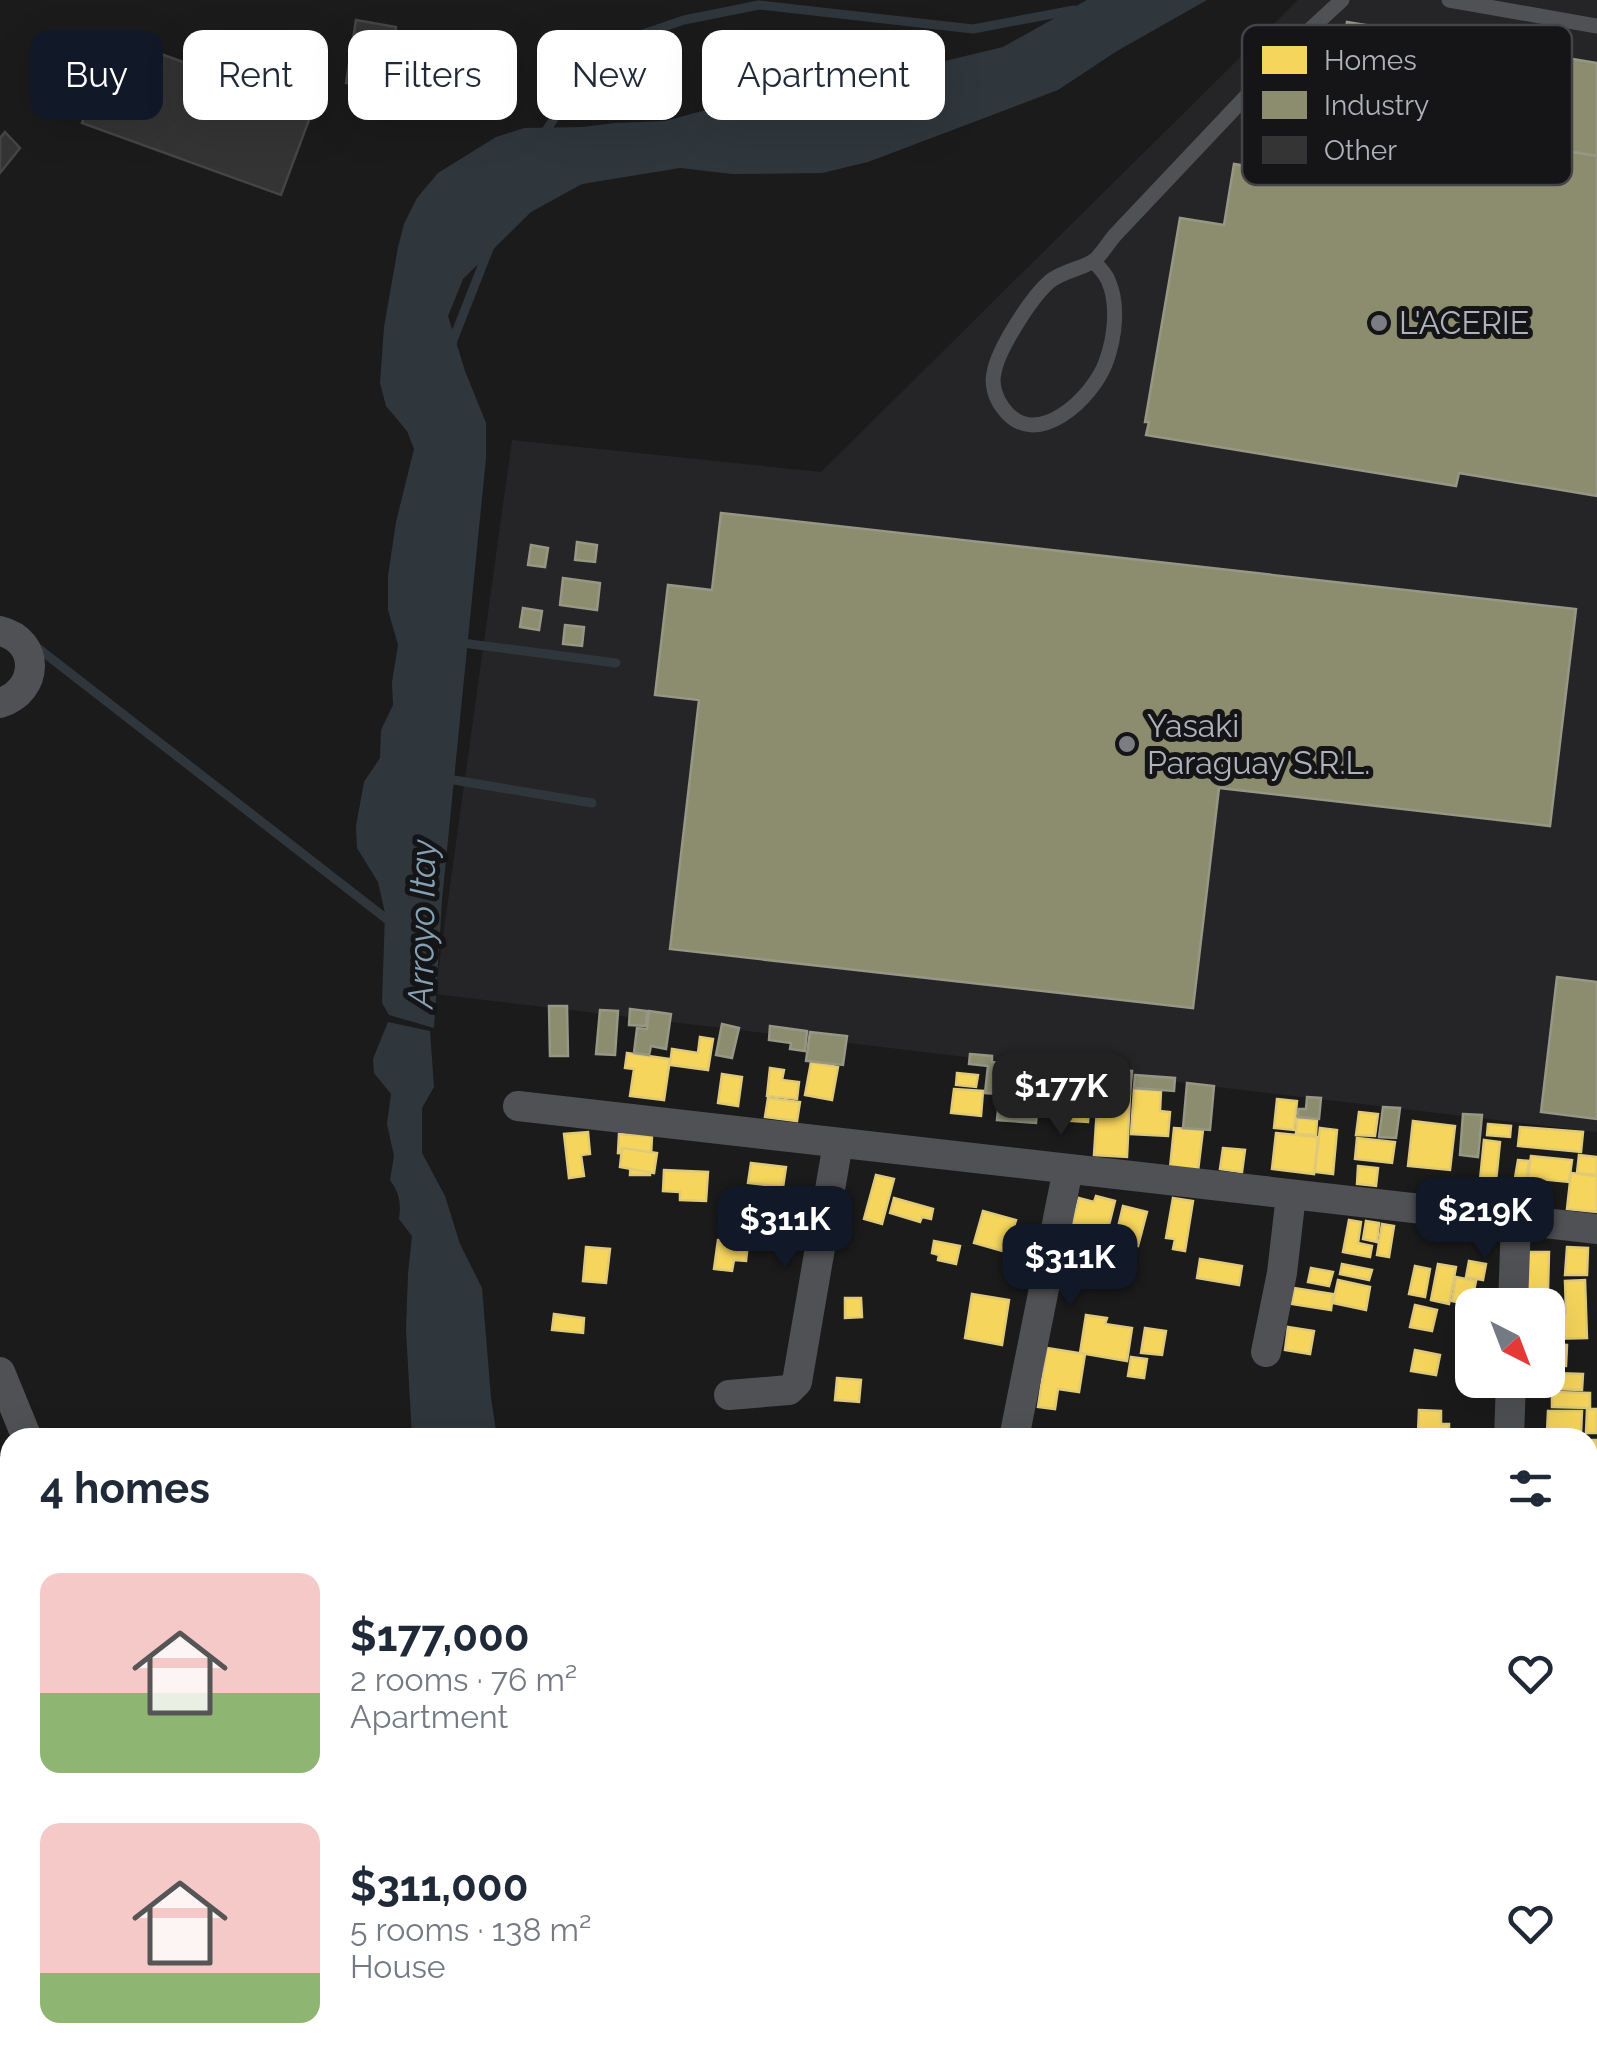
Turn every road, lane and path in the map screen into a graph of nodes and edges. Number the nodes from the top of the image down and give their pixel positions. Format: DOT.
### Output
graph roads {
  1 [pos="1342,0"];
  2 [pos="1450,0"];
  3 [pos="1315,25"];
  4 [pos="1597,26"];
  5 [pos="1242,100"];
  6 [pos="1094,262"];
  7 [pos="0,631"];
  8 [pos="0,703"];
  9 [pos="518,1106"];
  10 [pos="838,1142"];
  11 [pos="1068,1168"];
  12 [pos="1292,1194"];
  13 [pos="1516,1221"];
  14 [pos="1597,1229"];
  15 [pos="1514,1288"];
  16 [pos="1266,1352"];
  17 [pos="0,1372"];
  18 [pos="729,1396"];
  19 [pos="1510,1398"];
  20 [pos="23,1428"];
  21 [pos="1016,1428"];
  22 [pos="1509,1428"];
  1 -- 3 [label="lane"];
  2 -- 4 [label="lane"];
  5 -- 6 [label="lane"];
  6 -- 6 [label="lane"];
  7 -- 8 [label="street"];
  9 -- 10 [label="street"];
  10 -- 11 [label="street"];
  10 -- 18 [label="street"];
  11 -- 12 [label="street"];
  11 -- 21 [label="street"];
  12 -- 13 [label="street"];
  12 -- 16 [label="street"];
  13 -- 14 [label="street"];
  13 -- 15 [label="street"];
  17 -- 20 [label="street"];
  19 -- 22 [label="street"];
}
